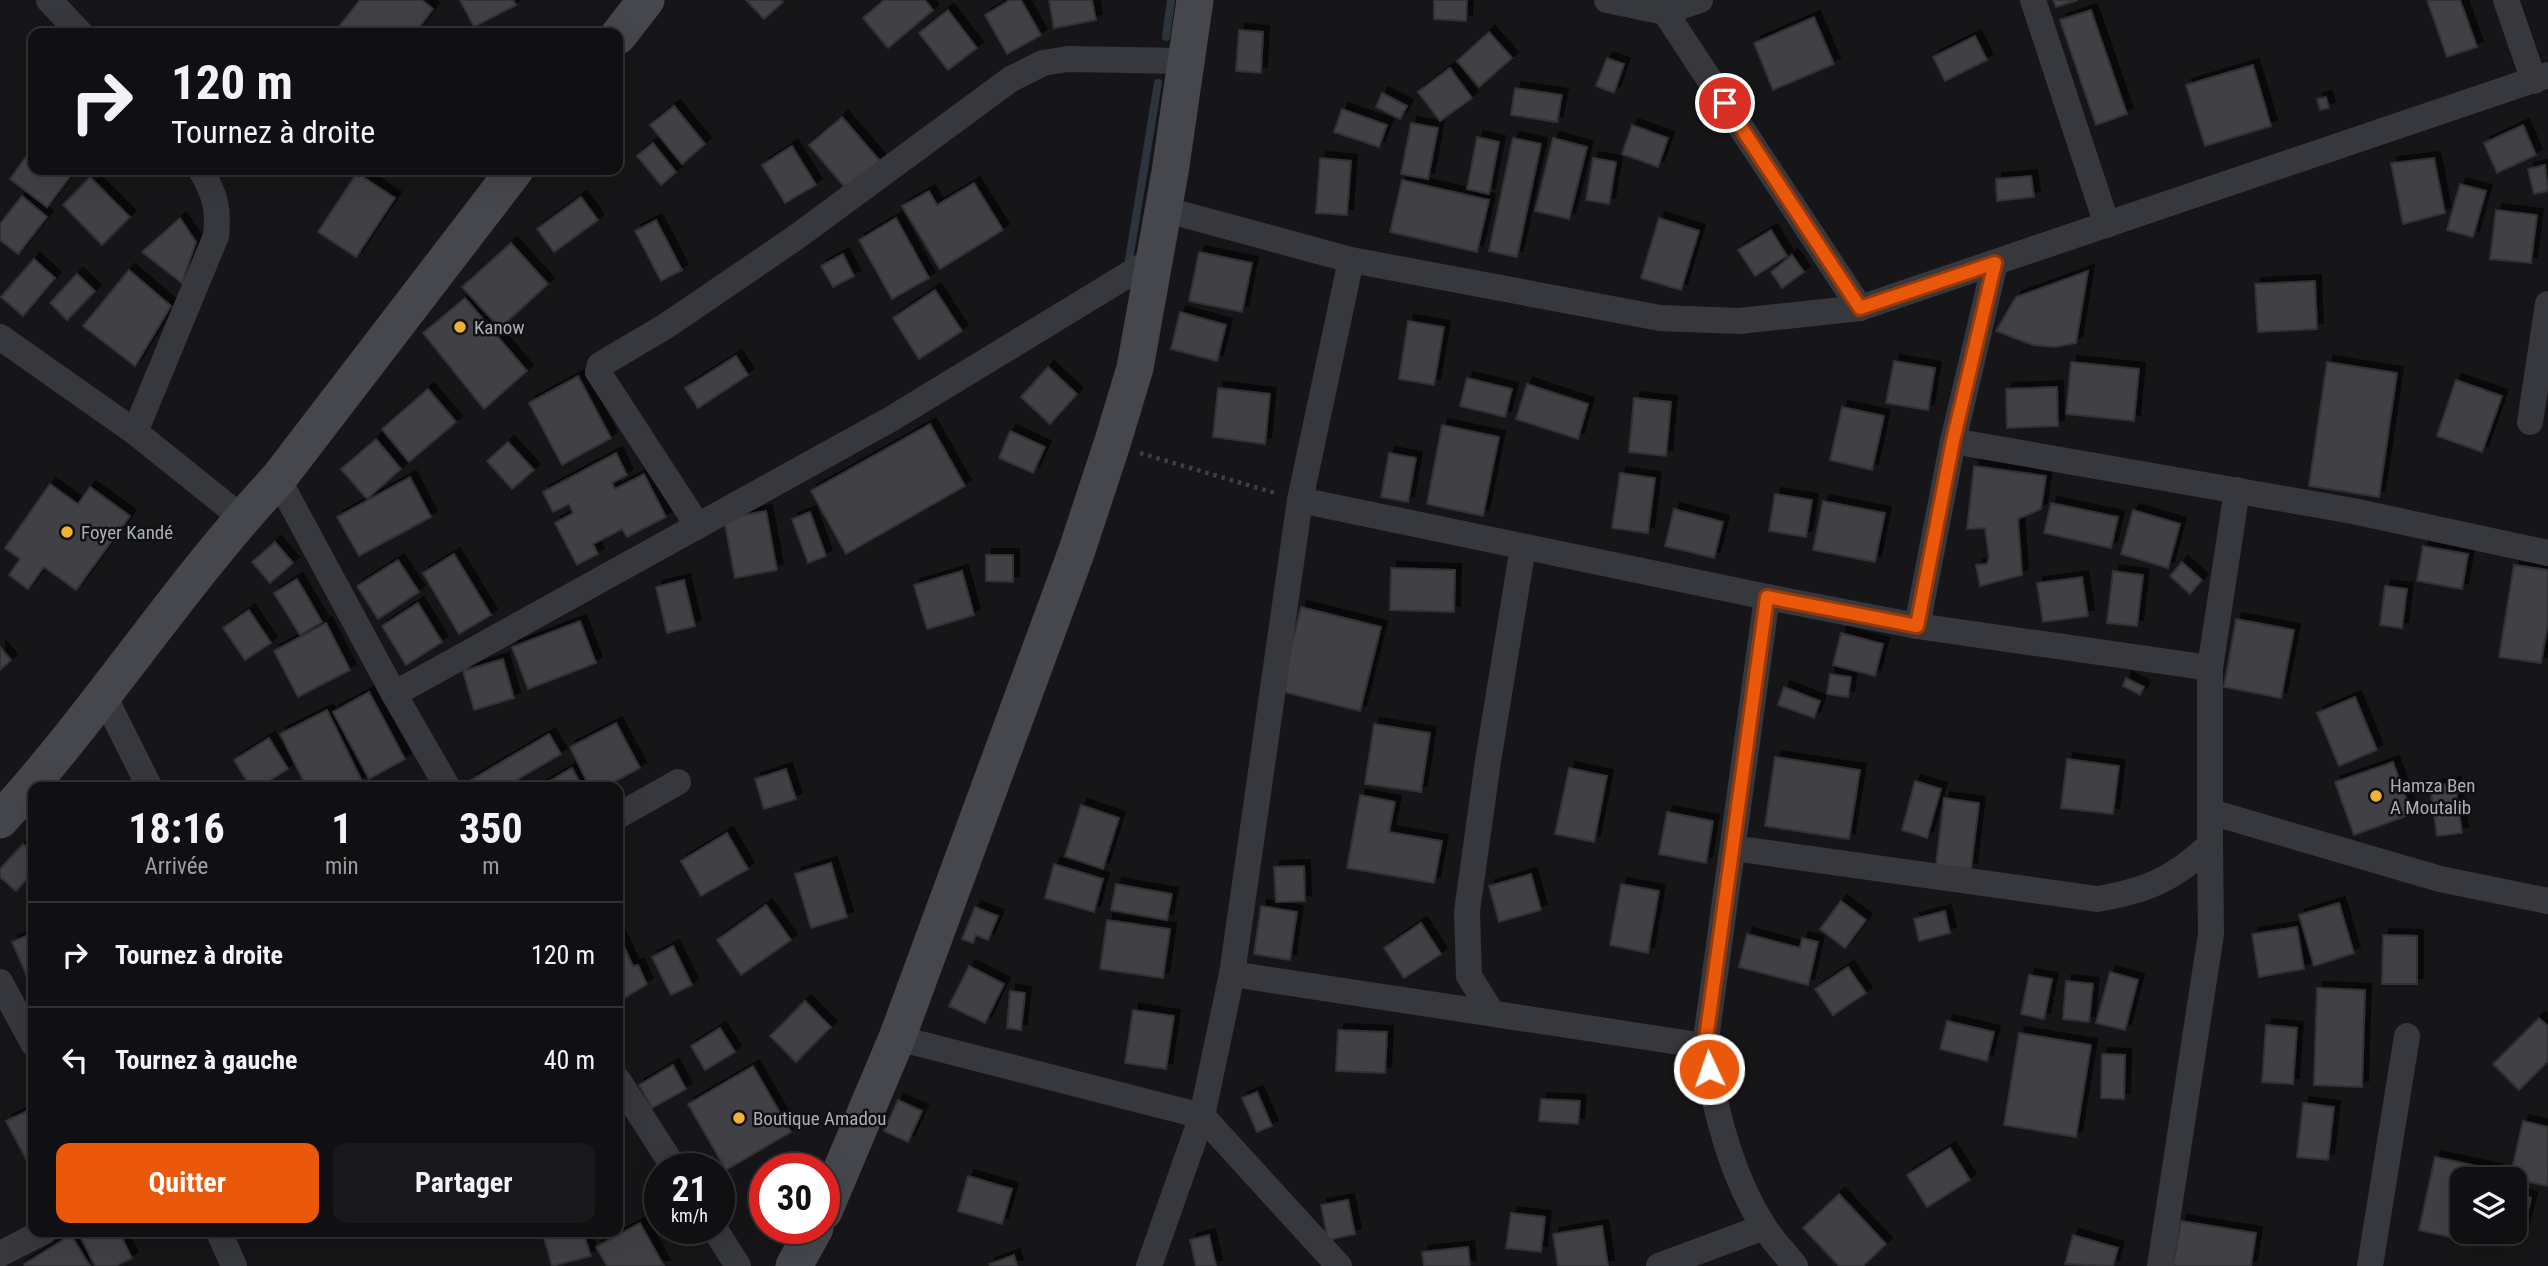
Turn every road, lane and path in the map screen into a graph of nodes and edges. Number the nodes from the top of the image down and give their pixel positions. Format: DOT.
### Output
graph roads {
  1 [pos="49,0"];
  2 [pos="646,0"];
  3 [pos="1195,0"];
  4 [pos="1607,0"];
  5 [pos="1700,0"];
  6 [pos="2033,0"];
  7 [pos="2507,0"];
  8 [pos="1661,6"];
  9 [pos="75,28"];
  10 [pos="623,30"];
  11 [pos="1186,61"];
  12 [pos="2541,78"];
  13 [pos="204,175"];
  14 [pos="511,175"];
  15 [pos="1163,209"];
  16 [pos="2107,225"];
  17 [pos="1154,259"];
  18 [pos="1351,260"];
  19 [pos="1995,263"];
  20 [pos="2548,304"];
  21 [pos="1860,308"];
  22 [pos="2,344"];
  23 [pos="2530,422"];
  24 [pos="135,432"];
  25 [pos="1953,441"];
  26 [pos="1112,444"];
  27 [pos="278,479"];
  28 [pos="2237,490"];
  29 [pos="1300,500"];
  30 [pos="242,518"];
  31 [pos="698,526"];
  32 [pos="1523,547"];
  33 [pos="2548,553"];
  34 [pos="1767,597"];
  35 [pos="1917,626"];
  36 [pos="2210,668"];
  37 [pos="394,694"];
  38 [pos="104,696"];
  39 [pos="34,782"];
  40 [pos="146,782"];
  41 [pos="445,782"];
  42 [pos="678,782"];
  43 [pos="28,789"];
  44 [pos="2211,812"];
  45 [pos="623,813"];
  46 [pos="0,820"];
  47 [pos="2210,845"];
  48 [pos="1733,848"];
  49 [pos="2548,901"];
  50 [pos="1232,974"];
  51 [pos="0,982"];
  52 [pos="1492,1013"];
  53 [pos="28,1034"];
  54 [pos="2407,1036"];
  55 [pos="897,1038"];
  56 [pos="1705,1046"];
  57 [pos="623,1088"];
  58 [pos="1202,1116"];
  59 [pos="665,1153"];
  60 [pos="840,1173"];
  61 [pos="1764,1227"];
  62 [pos="33,1237"];
  63 [pos="221,1237"];
  64 [pos="724,1244"];
  65 [pos="806,1244"];
  66 [pos="0,1254"];
  67 [pos="234,1266"];
  68 [pos="738,1266"];
  69 [pos="794,1266"];
  70 [pos="1149,1266"];
  71 [pos="1339,1266"];
  72 [pos="1659,1266"];
  73 [pos="1795,1266"];
  74 [pos="2160,1266"];
  75 [pos="2370,1266"];
  1 -- 9 [label="street"];
  2 -- 10 [label="street"];
  3 -- 11 [label="street"];
  4 -- 8 [label="street"];
  5 -- 8 [label="street"];
  6 -- 16 [label="street"];
  7 -- 12 [label="street"];
  8 -- 21 [label="street"];
  11 -- 15 [label="street"];
  11 -- 31 [label="street"];
  12 -- 16 [label="street"];
  13 -- 24 [label="street"];
  14 -- 27 [label="street"];
  15 -- 17 [label="street"];
  15 -- 18 [label="street"];
  16 -- 19 [label="street"];
  17 -- 26 [label="street"];
  17 -- 31 [label="street"];
  18 -- 21 [label="street"];
  18 -- 29 [label="street"];
  19 -- 21 [label="street"];
  19 -- 25 [label="street"];
  20 -- 23 [label="street"];
  22 -- 24 [label="street"];
  24 -- 30 [label="street"];
  25 -- 28 [label="street"];
  25 -- 35 [label="street"];
  26 -- 29 [label="path"];
  26 -- 55 [label="street"];
  27 -- 30 [label="street"];
  27 -- 37 [label="street"];
  28 -- 33 [label="street"];
  28 -- 36 [label="street"];
  29 -- 32 [label="street"];
  29 -- 50 [label="street"];
  30 -- 38 [label="street"];
  31 -- 37 [label="street"];
  32 -- 34 [label="street"];
  32 -- 52 [label="street"];
  34 -- 35 [label="street"];
  34 -- 48 [label="street"];
  35 -- 36 [label="street"];
  36 -- 44 [label="street"];
  37 -- 41 [label="street"];
  38 -- 39 [label="street"];
  38 -- 40 [label="street"];
  42 -- 45 [label="street"];
  43 -- 46 [label="street"];
  44 -- 47 [label="street"];
  44 -- 49 [label="street"];
  47 -- 48 [label="street"];
  47 -- 74 [label="street"];
  48 -- 56 [label="street"];
  50 -- 52 [label="street"];
  50 -- 58 [label="street"];
  51 -- 53 [label="street"];
  52 -- 56 [label="street"];
  54 -- 75 [label="street"];
  55 -- 58 [label="street"];
  55 -- 60 [label="street"];
  56 -- 61 [label="street"];
  57 -- 59 [label="street"];
  58 -- 70 [label="street"];
  58 -- 71 [label="street"];
  61 -- 72 [label="street"];
  61 -- 73 [label="street"];
  62 -- 66 [label="street"];
  63 -- 67 [label="street"];
  64 -- 68 [label="street"];
  65 -- 69 [label="street"];
}
